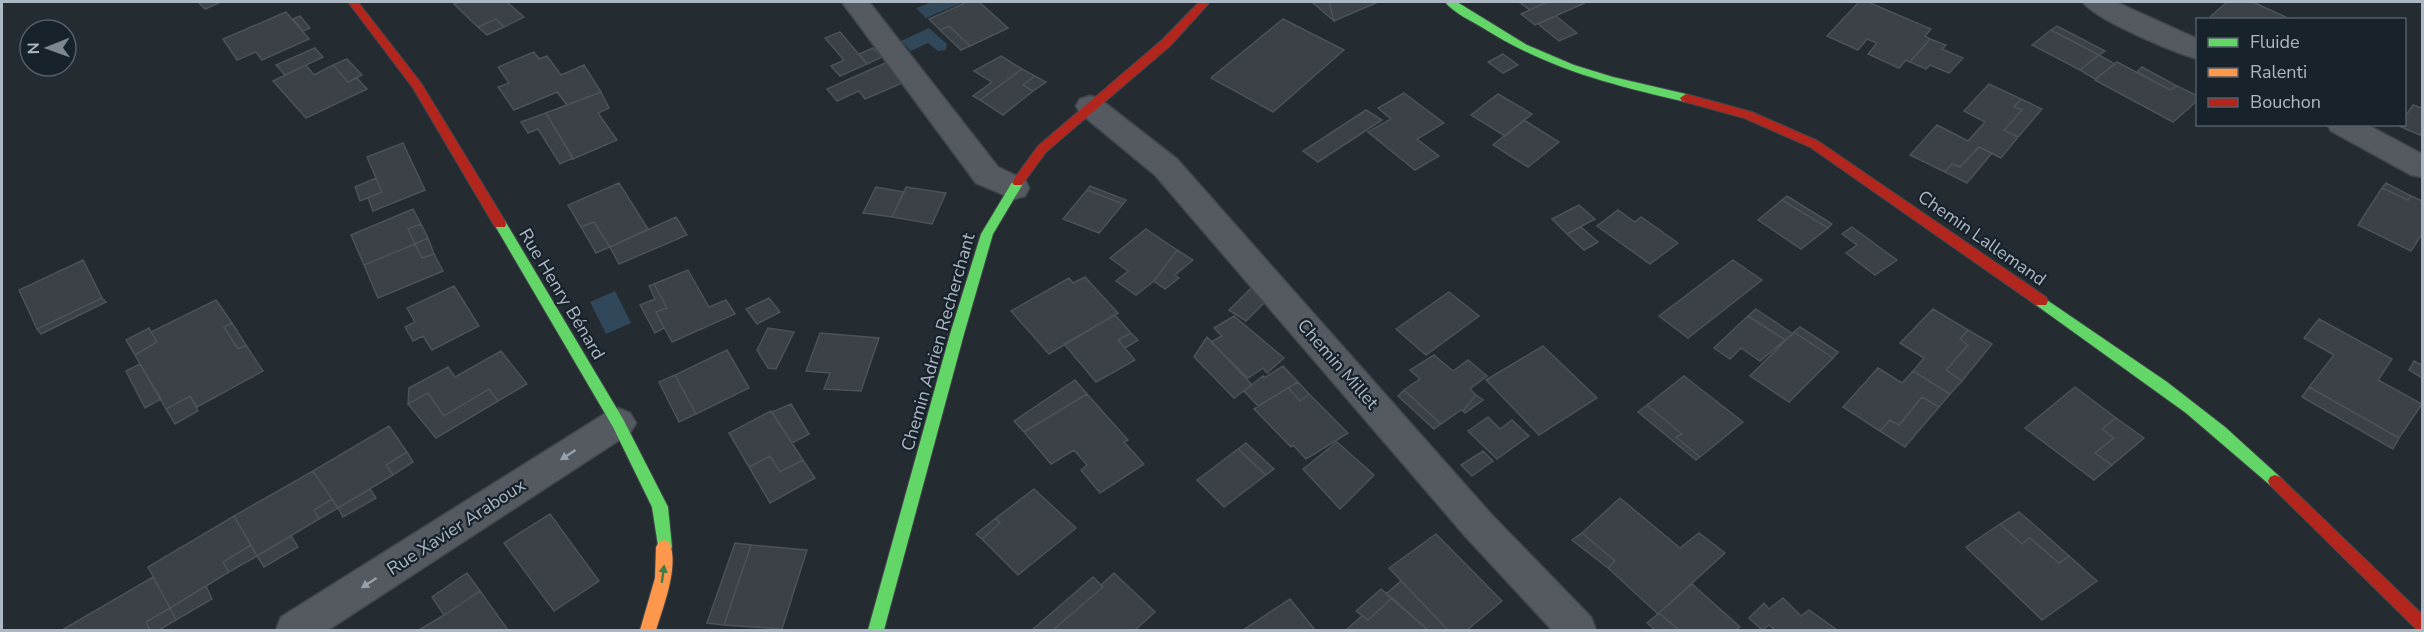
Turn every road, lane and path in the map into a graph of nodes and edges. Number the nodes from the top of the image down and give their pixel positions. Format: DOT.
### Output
graph roads {
  1 [pos="353,2"];
  2 [pos="855,2"];
  3 [pos="1205,2"];
  4 [pos="1450,2"];
  5 [pos="2096,2"];
  6 [pos="2196,49"];
  7 [pos="1090,106"];
  8 [pos="2346,126"];
  9 [pos="2422,167"];
  10 [pos="1014,188"];
  11 [pos="618,423"];
  12 [pos="2422,624"];
  13 [pos="295,630"];
  14 [pos="648,630"];
  15 [pos="876,630"];
  16 [pos="1577,630"];
  1 -- 11 [label="street, Rue Henry Bénard"];
  2 -- 10 [label="street"];
  3 -- 7 [label="street, Chemin Adrien Recherchant"];
  4 -- 12 [label="street, Chemin Lallemand"];
  5 -- 6 [label="street"];
  7 -- 10 [label="street, Chemin Adrien Recherchant"];
  7 -- 16 [label="street, Chemin Millet"];
  8 -- 9 [label="street"];
  10 -- 15 [label="street, Chemin Adrien Recherchant"];
  11 -- 13 [label="street, Rue Xavier Araboux, one-way"];
  14 -- 11 [label="street, Rue Henry Bénard, one-way"];
}
